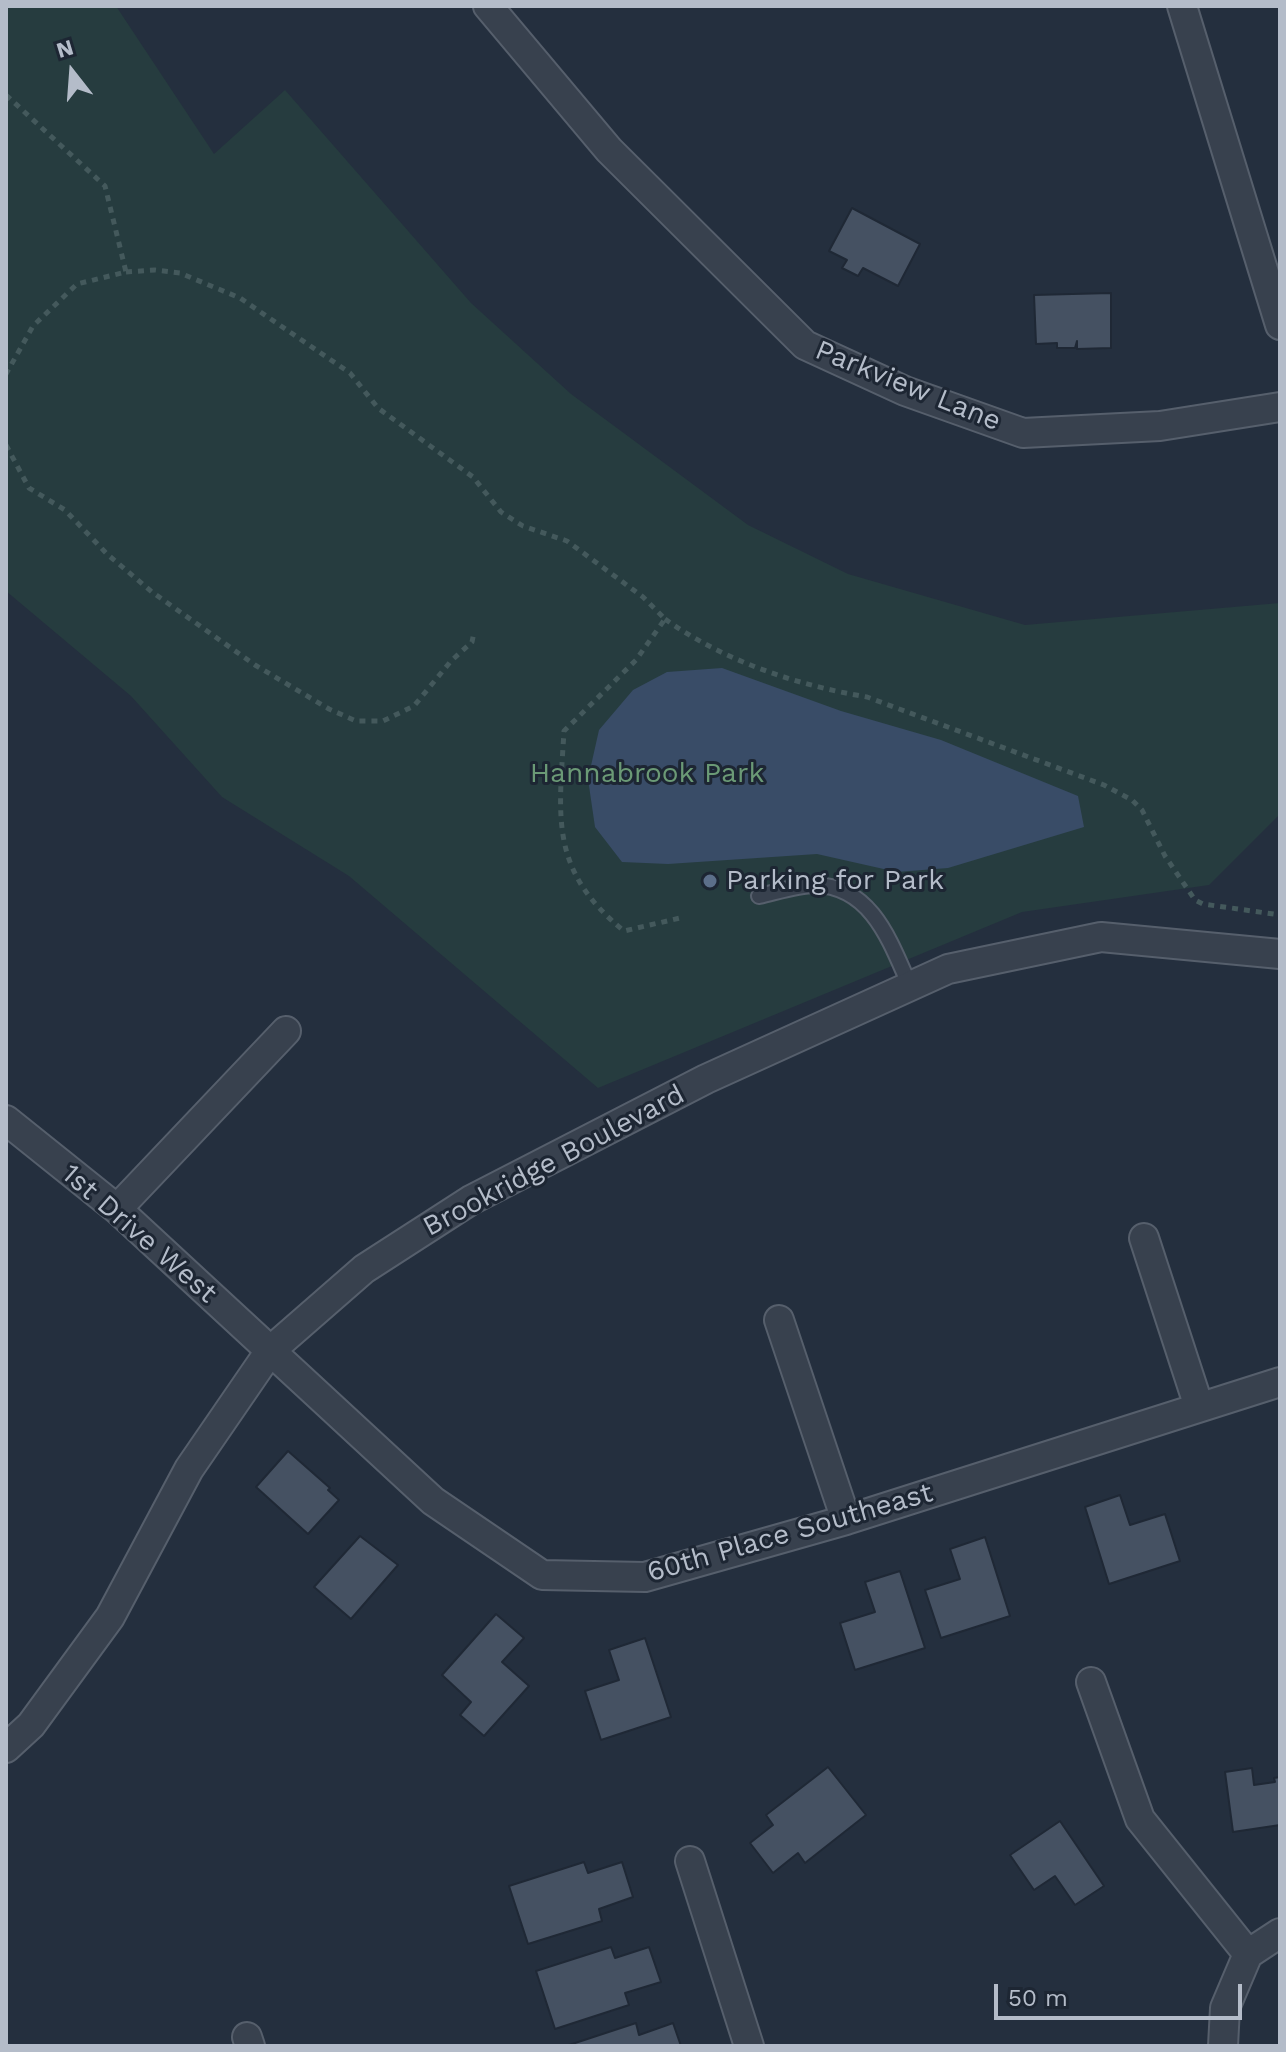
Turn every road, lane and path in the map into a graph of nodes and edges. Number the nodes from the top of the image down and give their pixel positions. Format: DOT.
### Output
graph roads {
  1 [pos="488,6"];
  2 [pos="1182,6"];
  3 [pos="6,95"];
  4 [pos="126,272"];
  5 [pos="1280,325"];
  6 [pos="6,374"];
  7 [pos="1280,407"];
  8 [pos="6,445"];
  9 [pos="665,619"];
  10 [pos="474,632"];
  11 [pos="759,896"];
  12 [pos="1280,915"];
  13 [pos="680,918"];
  14 [pos="1280,954"];
  15 [pos="909,984"];
  16 [pos="286,1031"];
  17 [pos="6,1120"];
  18 [pos="117,1209"];
  19 [pos="1144,1238"];
  20 [pos="779,1320"];
  21 [pos="270,1351"];
  22 [pos="1280,1382"];
  23 [pos="1199,1407"];
  24 [pos="846,1520"];
  25 [pos="1091,1682"];
  26 [pos="6,1748"];
  27 [pos="690,1861"];
  28 [pos="1280,1933"];
  29 [pos="1248,1954"];
  30 [pos="749,2046"];
  31 [pos="1223,2046"];
  1 -- 7 [label="street, Parkview Lane"];
  2 -- 5 [label="street"];
  3 -- 4 [label="path"];
  4 -- 6 [label="path"];
  4 -- 9 [label="path"];
  8 -- 10 [label="path"];
  9 -- 12 [label="path"];
  9 -- 13 [label="path"];
  11 -- 15 [label="lane"];
  14 -- 15 [label="street, Brookridge Boulevard"];
  15 -- 21 [label="street, Brookridge Boulevard"];
  16 -- 18 [label="street"];
  17 -- 18 [label="street, 1st Drive West"];
  18 -- 21 [label="street, 1st Drive West"];
  19 -- 23 [label="street"];
  20 -- 24 [label="street"];
  21 -- 24 [label="street, 60th Place Southeast"];
  21 -- 26 [label="street, Brookridge Boulevard"];
  22 -- 23 [label="street, 60th Place Southeast"];
  23 -- 24 [label="street, 60th Place Southeast"];
  25 -- 29 [label="street"];
  27 -- 30 [label="street"];
  28 -- 29 [label="street"];
  29 -- 31 [label="street"];
}
